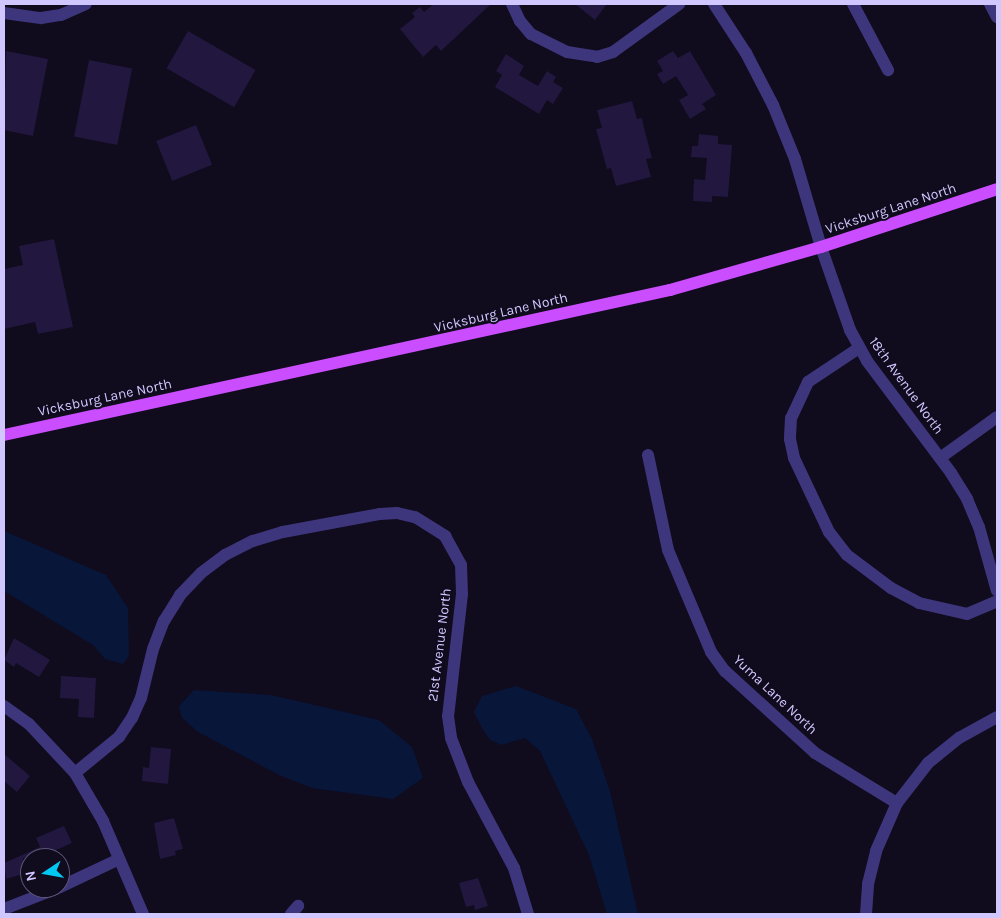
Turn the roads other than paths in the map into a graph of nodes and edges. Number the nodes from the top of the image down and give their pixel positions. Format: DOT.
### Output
graph roads {
  1 [pos="86,4"];
  2 [pos="512,4"];
  3 [pos="679,4"];
  4 [pos="714,4"];
  5 [pos="853,4"];
  6 [pos="990,4"];
  7 [pos="4,13"];
  8 [pos="997,17"];
  9 [pos="888,70"];
  10 [pos="997,189"];
  11 [pos="821,247"];
  12 [pos="859,348"];
  13 [pos="997,417"];
  14 [pos="4,435"];
  15 [pos="648,455"];
  16 [pos="940,458"];
  17 [pos="997,591"];
  18 [pos="997,601"];
  19 [pos="4,706"];
  20 [pos="997,717"];
  21 [pos="75,773"];
  22 [pos="897,803"];
  23 [pos="117,860"];
  24 [pos="70,883"];
  25 [pos="33,898"];
  26 [pos="4,909"];
  27 [pos="142,914"];
  28 [pos="528,914"];
  29 [pos="866,914"];
  1 -- 7 [label="street"];
  2 -- 3 [label="street"];
  4 -- 11 [label="street, 18th Avenue North"];
  5 -- 9 [label="street"];
  6 -- 8 [label="street"];
  10 -- 11 [label="main road, Vicksburg Lane North"];
  11 -- 12 [label="street, 18th Avenue North"];
  11 -- 14 [label="main road, Vicksburg Lane North"];
  12 -- 16 [label="street, 18th Avenue North"];
  12 -- 18 [label="street"];
  13 -- 16 [label="street"];
  15 -- 22 [label="street, Yuma Lane North"];
  16 -- 17 [label="street, 18th Avenue North"];
  19 -- 21 [label="street"];
  20 -- 22 [label="street"];
  21 -- 23 [label="street"];
  21 -- 28 [label="street, 21st Avenue North"];
  22 -- 29 [label="street"];
  23 -- 24 [label="street"];
  23 -- 27 [label="street"];
  25 -- 26 [label="street"];
}
